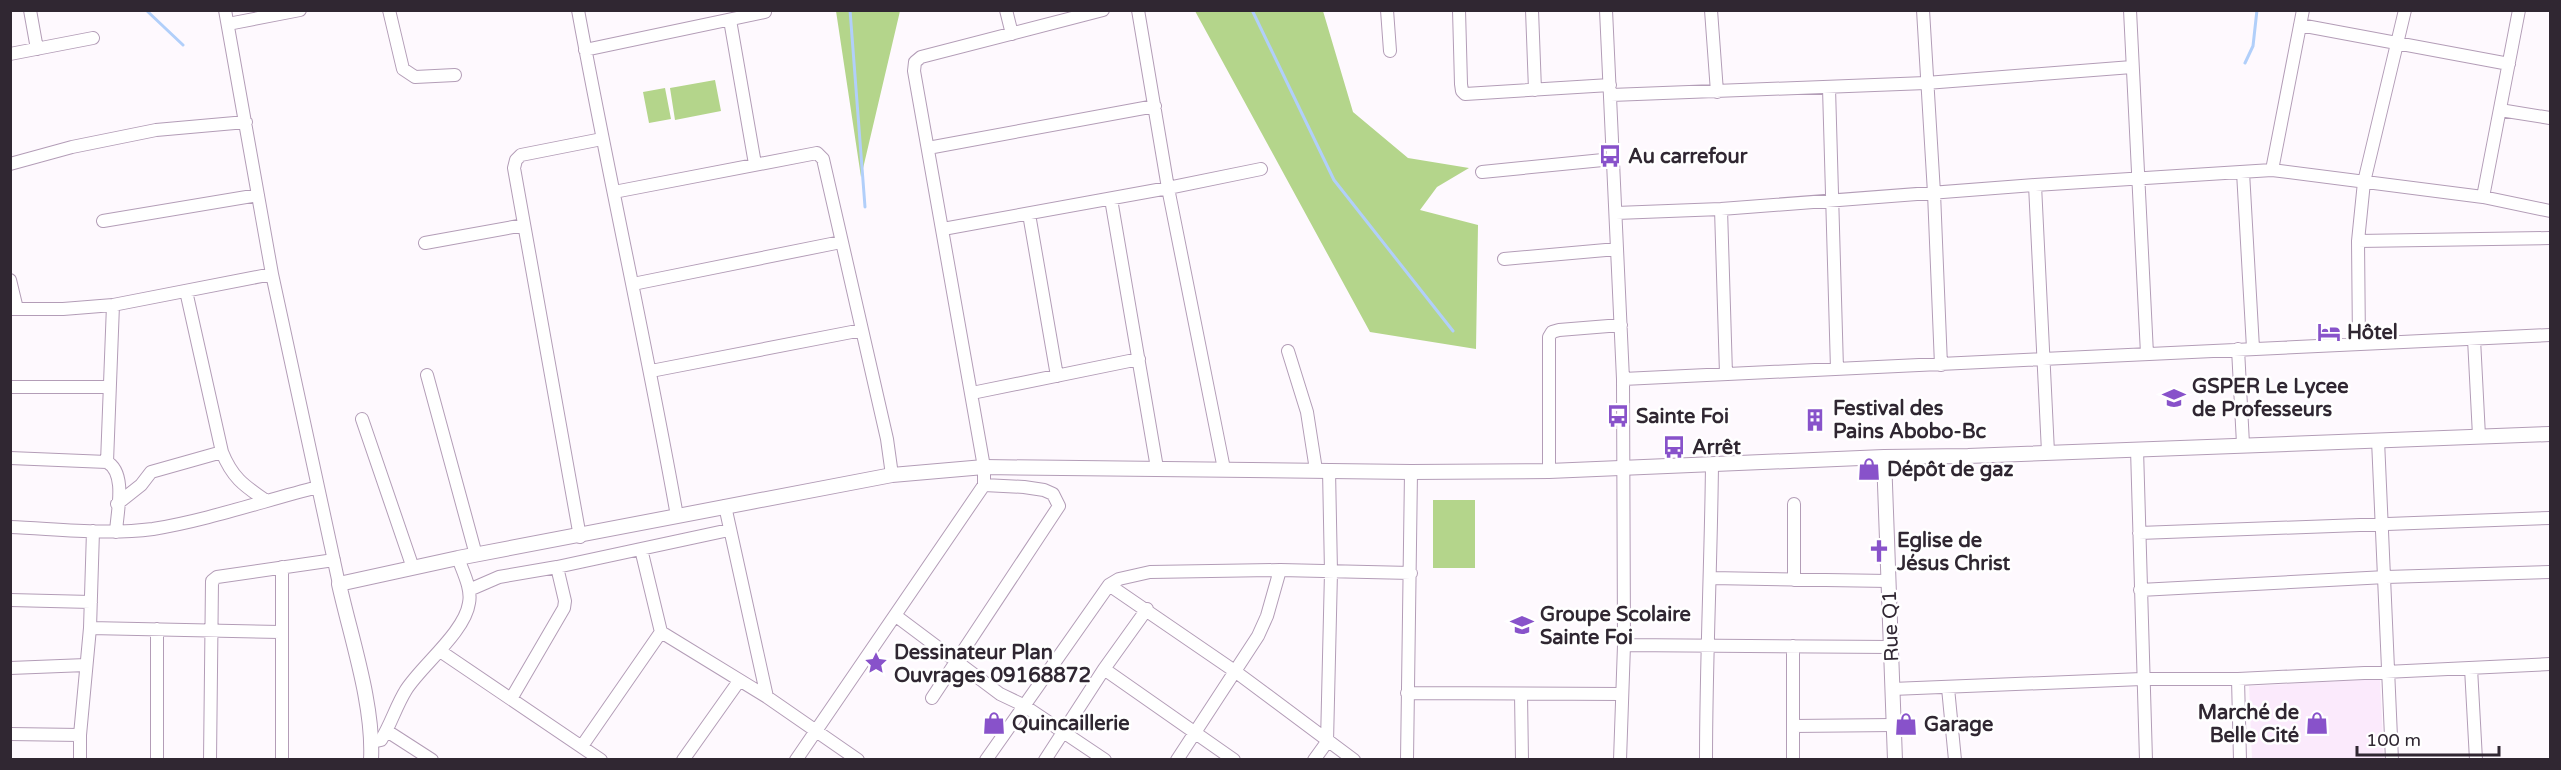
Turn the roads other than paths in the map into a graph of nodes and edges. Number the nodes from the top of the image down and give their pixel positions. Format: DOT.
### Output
graph roads {
  1 [pos="30,10"];
  2 [pos="225,10"];
  3 [pos="300,10"];
  4 [pos="389,10"];
  5 [pos="578,10"];
  6 [pos="1006,10"];
  7 [pos="1103,10"];
  8 [pos="1138,10"];
  9 [pos="1387,10"];
  10 [pos="1459,10"];
  11 [pos="1532,10"];
  12 [pos="1606,10"];
  13 [pos="1711,10"];
  14 [pos="1923,10"];
  15 [pos="2130,10"];
  16 [pos="2303,10"];
  17 [pos="2406,10"];
  18 [pos="2519,10"];
  19 [pos="284,12"];
  20 [pos="765,12"];
  21 [pos="1063,15"];
  22 [pos="730,20"];
  23 [pos="228,24"];
  24 [pos="2300,25"];
  25 [pos="1012,34"];
  26 [pos="93,38"];
  27 [pos="2398,44"];
  28 [pos="37,49"];
  29 [pos="585,50"];
  30 [pos="1390,51"];
  31 [pos="10,54"];
  32 [pos="2509,64"];
  33 [pos="2132,67"];
  34 [pos="455,75"];
  35 [pos="1926,83"];
  36 [pos="1829,88"];
  37 [pos="1535,90"];
  38 [pos="1610,90"];
  39 [pos="1717,92"];
  40 [pos="1155,106"];
  41 [pos="2500,110"];
  42 [pos="2550,118"];
  43 [pos="246,122"];
  44 [pos="602,139"];
  45 [pos="928,148"];
  46 [pos="1613,159"];
  47 [pos="10,164"];
  48 [pos="755,164"];
  49 [pos="1261,169"];
  50 [pos="2272,170"];
  51 [pos="1482,172"];
  52 [pos="2243,172"];
  53 [pos="2138,178"];
  54 [pos="2364,182"];
  55 [pos="2035,184"];
  56 [pos="1168,189"];
  57 [pos="614,192"];
  58 [pos="1934,193"];
  59 [pos="258,195"];
  60 [pos="2483,197"];
  61 [pos="1111,199"];
  62 [pos="1833,202"];
  63 [pos="1721,209"];
  64 [pos="2550,211"];
  65 [pos="1616,213"];
  66 [pos="1029,214"];
  67 [pos="103,221"];
  68 [pos="524,225"];
  69 [pos="943,230"];
  70 [pos="2550,238"];
  71 [pos="2358,241"];
  72 [pos="841,242"];
  73 [pos="425,243"];
  74 [pos="1617,249"];
  75 [pos="1504,259"];
  76 [pos="272,274"];
  77 [pos="10,280"];
  78 [pos="633,284"];
  79 [pos="186,291"];
  80 [pos="113,305"];
  81 [pos="14,309"];
  82 [pos="1621,326"];
  83 [pos="861,330"];
  84 [pos="2550,335"];
  85 [pos="2474,339"];
  86 [pos="2359,344"];
  87 [pos="2253,348"];
  88 [pos="2238,349"];
  89 [pos="1288,351"];
  90 [pos="2147,354"];
  91 [pos="1139,359"];
  92 [pos="2043,360"];
  93 [pos="1941,365"];
  94 [pos="1838,369"];
  95 [pos="651,371"];
  96 [pos="1726,374"];
  97 [pos="427,375"];
  98 [pos="1057,376"];
  99 [pos="1623,379"];
  100 [pos="10,387"];
  101 [pos="109,387"];
  102 [pos="972,393"];
  103 [pos="362,419"];
  104 [pos="2550,434"];
  105 [pos="2479,436"];
  106 [pos="2378,440"];
  107 [pos="2242,444"];
  108 [pos="2138,448"];
  109 [pos="222,452"];
  110 [pos="2048,452"];
  111 [pos="1884,457"];
  112 [pos="10,458"];
  113 [pos="107,462"];
  114 [pos="1712,464"];
  115 [pos="984,467"];
  116 [pos="1157,468"];
  117 [pos="1624,468"];
  118 [pos="1224,469"];
  119 [pos="1322,470"];
  120 [pos="1549,471"];
  121 [pos="1411,472"];
  122 [pos="892,475"];
  123 [pos="984,485"];
  124 [pos="318,487"];
  125 [pos="265,500"];
  126 [pos="117,504"];
  127 [pos="1794,504"];
  128 [pos="725,506"];
  129 [pos="677,516"];
  130 [pos="2550,518"];
  131 [pos="2383,525"];
  132 [pos="10,527"];
  133 [pos="729,530"];
  134 [pos="93,531"];
  135 [pos="116,532"];
  136 [pos="2139,533"];
  137 [pos="580,537"];
  138 [pos="641,549"];
  139 [pos="476,555"];
  140 [pos="458,558"];
  141 [pos="334,560"];
  142 [pos="282,567"];
  143 [pos="557,567"];
  144 [pos="413,568"];
  145 [pos="1280,570"];
  146 [pos="1331,572"];
  147 [pos="2550,572"];
  148 [pos="1411,573"];
  149 [pos="1711,578"];
  150 [pos="2386,578"];
  151 [pos="1794,580"];
  152 [pos="1888,581"];
  153 [pos="339,584"];
  154 [pos="1109,585"];
  155 [pos="469,590"];
  156 [pos="2140,590"];
  157 [pos="10,600"];
  158 [pos="91,602"];
  159 [pos="1147,609"];
  160 [pos="896,616"];
  161 [pos="90,628"];
  162 [pos="157,629"];
  163 [pos="212,630"];
  164 [pos="280,632"];
  165 [pos="661,632"];
  166 [pos="1624,645"];
  167 [pos="1793,646"];
  168 [pos="1706,647"];
  169 [pos="1891,648"];
  170 [pos="440,651"];
  171 [pos="957,661"];
  172 [pos="2550,664"];
  173 [pos="86,665"];
  174 [pos="10,668"];
  175 [pos="2471,668"];
  176 [pos="1104,669"];
  177 [pos="2390,671"];
  178 [pos="1236,672"];
  179 [pos="2142,679"];
  180 [pos="2238,679"];
  181 [pos="739,681"];
  182 [pos="1948,688"];
  183 [pos="1892,689"];
  184 [pos="1407,693"];
  185 [pos="1521,694"];
  186 [pos="1622,694"];
  187 [pos="766,697"];
  188 [pos="933,698"];
  189 [pos="511,699"];
  190 [pos="1023,705"];
  191 [pos="1894,725"];
  192 [pos="1793,726"];
  193 [pos="816,730"];
  194 [pos="387,731"];
  195 [pos="1063,731"];
  196 [pos="10,734"];
  197 [pos="1194,734"];
  198 [pos="80,735"];
  199 [pos="372,742"];
  200 [pos="1327,742"];
  201 [pos="582,746"];
  202 [pos="1407,754"];
  203 [pos="80,759"];
  204 [pos="157,759"];
  205 [pos="210,759"];
  206 [pos="282,759"];
  207 [pos="371,759"];
  208 [pos="432,759"];
  209 [pos="601,759"];
  210 [pos="683,759"];
  211 [pos="796,759"];
  212 [pos="858,759"];
  213 [pos="986,759"];
  214 [pos="1045,759"];
  215 [pos="1104,759"];
  216 [pos="1177,759"];
  217 [pos="1234,759"];
  218 [pos="1314,759"];
  219 [pos="1354,759"];
  220 [pos="1396,759"];
  221 [pos="1522,759"];
  222 [pos="1620,759"];
  223 [pos="1706,759"];
  224 [pos="1793,759"];
  225 [pos="1895,759"];
  226 [pos="1955,759"];
  227 [pos="2146,759"];
  228 [pos="2240,759"];
  229 [pos="2392,759"];
  230 [pos="2476,759"];
  1 -- 28 [label="street"];
  2 -- 23 [label="street"];
  3 -- 19 [label="street"];
  4 -- 34 [label="street"];
  5 -- 29 [label="street"];
  6 -- 25 [label="street"];
  7 -- 21 [label="street"];
  8 -- 40 [label="street"];
  9 -- 30 [label="street"];
  10 -- 37 [label="street"];
  11 -- 37 [label="street"];
  12 -- 38 [label="street"];
  13 -- 39 [label="street"];
  14 -- 35 [label="street"];
  15 -- 33 [label="street"];
  16 -- 24 [label="street"];
  17 -- 27 [label="street"];
  18 -- 32 [label="street"];
  19 -- 23 [label="street"];
  20 -- 22 [label="street"];
  21 -- 25 [label="street"];
  22 -- 29 [label="street"];
  22 -- 48 [label="street"];
  23 -- 43 [label="street"];
  24 -- 27 [label="street"];
  24 -- 50 [label="street"];
  25 -- 45 [label="street"];
  26 -- 28 [label="street"];
  27 -- 32 [label="street"];
  27 -- 54 [label="street"];
  28 -- 31 [label="street"];
  29 -- 44 [label="street"];
  32 -- 41 [label="street"];
  33 -- 35 [label="street"];
  33 -- 53 [label="street"];
  35 -- 36 [label="street"];
  35 -- 58 [label="street"];
  36 -- 39 [label="street"];
  36 -- 62 [label="street"];
  37 -- 38 [label="street"];
  38 -- 39 [label="street"];
  38 -- 46 [label="street"];
  40 -- 45 [label="street"];
  40 -- 56 [label="street"];
  41 -- 42 [label="street"];
  41 -- 60 [label="street"];
  43 -- 47 [label="street"];
  43 -- 59 [label="street"];
  44 -- 57 [label="street"];
  44 -- 68 [label="street"];
  45 -- 69 [label="street"];
  46 -- 51 [label="street"];
  46 -- 65 [label="street"];
  48 -- 57 [label="street"];
  48 -- 72 [label="street"];
  49 -- 56 [label="street"];
  50 -- 52 [label="street"];
  50 -- 54 [label="street"];
  52 -- 53 [label="street"];
  52 -- 87 [label="street"];
  53 -- 55 [label="street"];
  53 -- 90 [label="street"];
  54 -- 60 [label="street"];
  54 -- 71 [label="street"];
  55 -- 58 [label="street"];
  55 -- 92 [label="street"];
  56 -- 61 [label="street"];
  56 -- 118 [label="street"];
  57 -- 78 [label="street"];
  58 -- 62 [label="street"];
  58 -- 93 [label="street"];
  59 -- 67 [label="street"];
  59 -- 76 [label="street"];
  60 -- 64 [label="street"];
  61 -- 66 [label="street"];
  61 -- 91 [label="street"];
  62 -- 63 [label="street"];
  62 -- 94 [label="street"];
  63 -- 65 [label="street"];
  63 -- 96 [label="street"];
  65 -- 74 [label="street"];
  66 -- 69 [label="street"];
  66 -- 98 [label="street"];
  68 -- 73 [label="street"];
  68 -- 137 [label="street"];
  69 -- 102 [label="street"];
  70 -- 71 [label="street"];
  71 -- 86 [label="street"];
  72 -- 78 [label="street"];
  72 -- 83 [label="street"];
  74 -- 75 [label="street"];
  74 -- 82 [label="street"];
  76 -- 79 [label="street"];
  76 -- 124 [label="street"];
  77 -- 81 [label="street"];
  78 -- 95 [label="street"];
  79 -- 80 [label="street"];
  79 -- 109 [label="street"];
  80 -- 81 [label="street"];
  80 -- 101 [label="street"];
  82 -- 99 [label="street"];
  82 -- 120 [label="street"];
  83 -- 95 [label="street"];
  83 -- 122 [label="street"];
  84 -- 85 [label="street"];
  85 -- 86 [label="street"];
  85 -- 105 [label="street"];
  86 -- 87 [label="street"];
  87 -- 88 [label="street"];
  88 -- 90 [label="street"];
  88 -- 107 [label="street"];
  89 -- 119 [label="street"];
  90 -- 92 [label="street"];
  91 -- 98 [label="street"];
  91 -- 116 [label="street"];
  92 -- 93 [label="street"];
  92 -- 110 [label="street"];
  93 -- 94 [label="street"];
  94 -- 96 [label="street"];
  95 -- 129 [label="street"];
  96 -- 99 [label="street"];
  97 -- 139 [label="street"];
  98 -- 102 [label="street"];
  99 -- 117 [label="street"];
  100 -- 101 [label="street"];
  101 -- 113 [label="street"];
  102 -- 115 [label="street"];
  103 -- 144 [label="street"];
  104 -- 105 [label="street"];
  105 -- 106 [label="street"];
  106 -- 107 [label="street"];
  106 -- 131 [label="street"];
  107 -- 108 [label="street"];
  108 -- 110 [label="street"];
  108 -- 136 [label="street"];
  109 -- 125 [label="street"];
  109 -- 126 [label="street"];
  110 -- 111 [label="street"];
  111 -- 114 [label="street"];
  111 -- 152 [label="street, Rue Q1"];
  112 -- 113 [label="street"];
  113 -- 126 [label="street"];
  114 -- 117 [label="street"];
  114 -- 149 [label="street"];
  115 -- 116 [label="street"];
  115 -- 122 [label="street"];
  115 -- 123 [label="street"];
  116 -- 118 [label="street"];
  117 -- 120 [label="street"];
  117 -- 166 [label="street"];
  118 -- 119 [label="street"];
  119 -- 121 [label="street"];
  119 -- 146 [label="street"];
  120 -- 121 [label="street"];
  121 -- 148 [label="street"];
  122 -- 128 [label="street"];
  123 -- 160 [label="street"];
  123 -- 171 [label="street"];
  124 -- 125 [label="street"];
  124 -- 141 [label="street"];
  125 -- 135 [label="street"];
  126 -- 135 [label="street"];
  127 -- 151 [label="street"];
  128 -- 129 [label="street"];
  128 -- 133 [label="street"];
  129 -- 137 [label="street"];
  130 -- 131 [label="street"];
  131 -- 136 [label="street"];
  131 -- 150 [label="street"];
  132 -- 134 [label="street"];
  133 -- 138 [label="street"];
  133 -- 187 [label="street"];
  134 -- 135 [label="street"];
  134 -- 158 [label="street"];
  136 -- 156 [label="street"];
  137 -- 139 [label="street"];
  138 -- 143 [label="street"];
  138 -- 165 [label="street"];
  139 -- 140 [label="street"];
  140 -- 144 [label="street"];
  140 -- 155 [label="street"];
  141 -- 142 [label="street"];
  141 -- 153 [label="street"];
  142 -- 163 [label="street"];
  142 -- 164 [label="street"];
  143 -- 155 [label="street"];
  143 -- 189 [label="street"];
  144 -- 153 [label="street"];
  145 -- 146 [label="street"];
  145 -- 154 [label="street"];
  145 -- 178 [label="street"];
  146 -- 148 [label="street"];
  146 -- 200 [label="street"];
  147 -- 150 [label="street"];
  148 -- 184 [label="street"];
  149 -- 151 [label="street"];
  149 -- 168 [label="street"];
  150 -- 156 [label="street"];
  150 -- 177 [label="street"];
  151 -- 152 [label="street"];
  152 -- 169 [label="street, Rue Q1"];
  153 -- 199 [label="street"];
  154 -- 159 [label="street"];
  154 -- 190 [label="street"];
  155 -- 170 [label="street"];
  156 -- 179 [label="street"];
  157 -- 158 [label="street"];
  158 -- 161 [label="street"];
  159 -- 176 [label="street"];
  159 -- 178 [label="street"];
  160 -- 171 [label="street"];
  160 -- 193 [label="street"];
  161 -- 162 [label="street"];
  161 -- 173 [label="street"];
  162 -- 163 [label="street"];
  162 -- 204 [label="street"];
  163 -- 164 [label="street"];
  163 -- 205 [label="street"];
  164 -- 206 [label="street"];
  165 -- 181 [label="street"];
  165 -- 201 [label="street"];
  166 -- 168 [label="street"];
  166 -- 186 [label="street"];
  167 -- 168 [label="street"];
  167 -- 169 [label="street"];
  167 -- 192 [label="street"];
  168 -- 223 [label="street"];
  169 -- 183 [label="street, Rue Q1"];
  170 -- 189 [label="street"];
  170 -- 194 [label="street"];
  171 -- 188 [label="street"];
  171 -- 190 [label="street"];
  172 -- 175 [label="street"];
  173 -- 174 [label="street"];
  173 -- 198 [label="street"];
  175 -- 177 [label="street"];
  175 -- 230 [label="street"];
  176 -- 195 [label="street"];
  176 -- 197 [label="street"];
  177 -- 180 [label="street"];
  177 -- 229 [label="street"];
  178 -- 197 [label="street"];
  178 -- 200 [label="street"];
  179 -- 180 [label="street"];
  179 -- 182 [label="street"];
  179 -- 227 [label="street"];
  180 -- 228 [label="street"];
  181 -- 187 [label="street"];
  181 -- 210 [label="street"];
  182 -- 183 [label="street"];
  182 -- 226 [label="street"];
  183 -- 191 [label="street, Rue Q1"];
  184 -- 185 [label="street"];
  184 -- 202 [label="street"];
  185 -- 186 [label="street"];
  185 -- 221 [label="street"];
  186 -- 222 [label="street"];
  187 -- 193 [label="street"];
  189 -- 201 [label="street"];
  190 -- 195 [label="street"];
  190 -- 213 [label="street"];
  191 -- 192 [label="street"];
  191 -- 225 [label="street, Rue Q1"];
  192 -- 224 [label="street"];
  193 -- 211 [label="street"];
  193 -- 212 [label="street"];
  194 -- 199 [label="street"];
  194 -- 208 [label="street"];
  195 -- 214 [label="street"];
  195 -- 215 [label="street"];
  196 -- 198 [label="street"];
  197 -- 216 [label="street"];
  197 -- 217 [label="street"];
  198 -- 203 [label="street"];
  199 -- 207 [label="street"];
  200 -- 218 [label="street"];
  200 -- 219 [label="street"];
  201 -- 209 [label="street"];
  202 -- 220 [label="street"];
}
